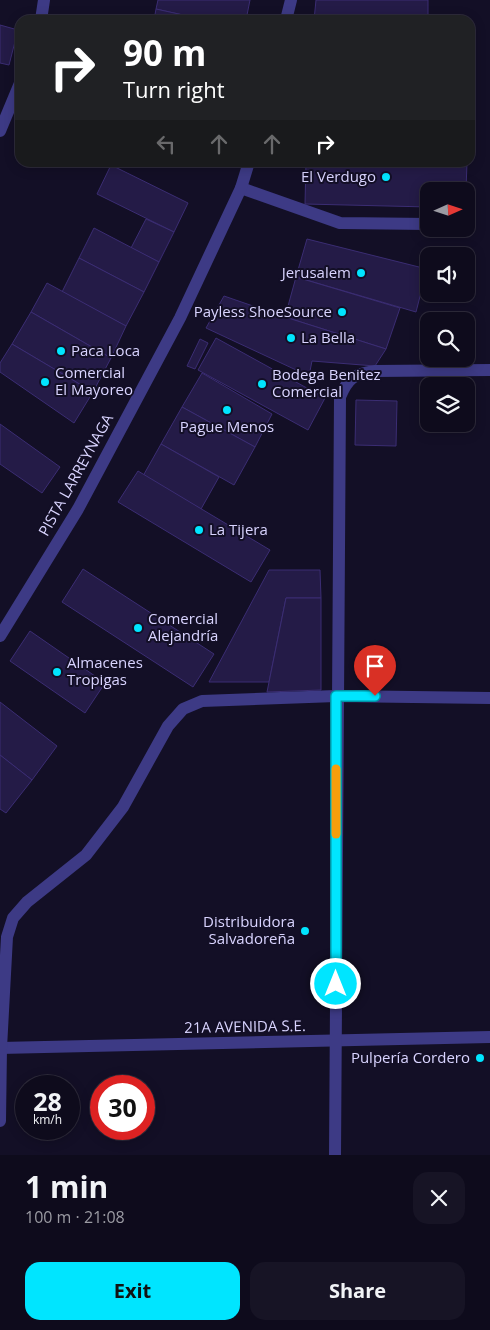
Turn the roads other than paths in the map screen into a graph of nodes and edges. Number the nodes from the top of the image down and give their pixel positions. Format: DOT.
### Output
graph roads {
  1 [pos="44,0"];
  2 [pos="291,0"];
  3 [pos="42,15"];
  4 [pos="287,15"];
  5 [pos="15,95"];
  6 [pos="0,131"];
  7 [pos="247,167"];
  8 [pos="241,188"];
  9 [pos="420,224"];
  10 [pos="490,370"];
  11 [pos="0,636"];
  12 [pos="336,696"];
  13 [pos="490,698"];
  14 [pos="490,1037"];
  15 [pos="336,1041"];
  16 [pos="1,1048"];
  17 [pos="0,1121"];
  18 [pos="335,1155"];
  1 -- 3 [label="street"];
  2 -- 4 [label="street"];
  5 -- 6 [label="street"];
  7 -- 8 [label="street, PISTA LARREYNAGA"];
  8 -- 9 [label="street"];
  8 -- 11 [label="street, PISTA LARREYNAGA"];
  10 -- 12 [label="street"];
  12 -- 13 [label="street"];
  12 -- 15 [label="street"];
  12 -- 16 [label="street"];
  14 -- 15 [label="street, 21A AVENIDA S.E."];
  15 -- 16 [label="street, 21A AVENIDA S.E."];
  15 -- 18 [label="street"];
  16 -- 17 [label="street"];
}
